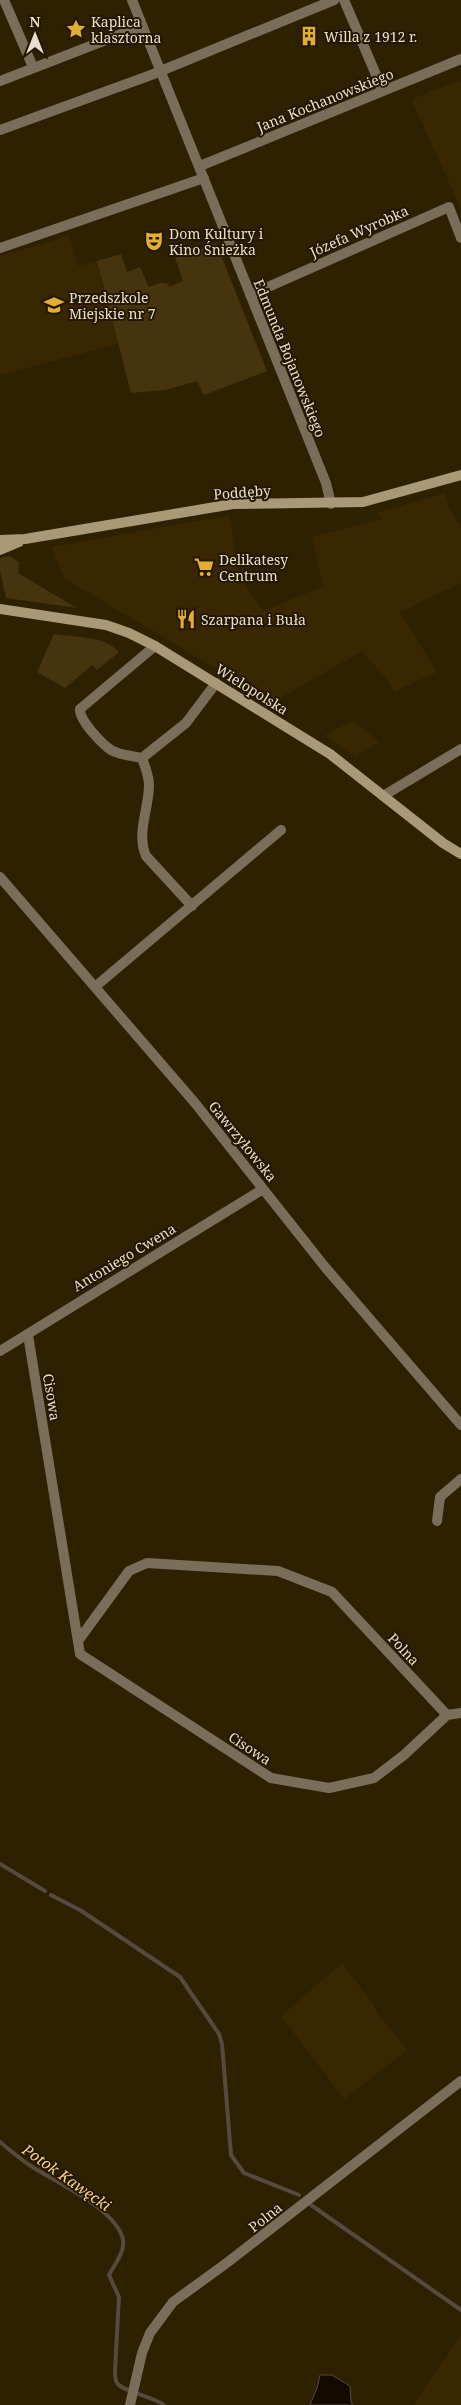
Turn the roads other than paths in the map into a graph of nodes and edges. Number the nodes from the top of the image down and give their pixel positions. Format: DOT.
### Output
graph roads {
  1 [pos="4,0"];
  2 [pos="132,0"];
  3 [pos="334,0"];
  4 [pos="344,0"];
  5 [pos="142,26"];
  6 [pos="461,59"];
  7 [pos="33,67"];
  8 [pos="160,71"];
  9 [pos="0,80"];
  10 [pos="383,91"];
  11 [pos="0,130"];
  12 [pos="200,166"];
  13 [pos="204,178"];
  14 [pos="461,238"];
  15 [pos="0,248"];
  16 [pos="250,295"];
  17 [pos="461,475"];
  18 [pos="331,504"];
  19 [pos="0,540"];
  20 [pos="25,540"];
  21 [pos="0,550"];
  22 [pos="0,609"];
  23 [pos="155,646"];
  24 [pos="216,683"];
  25 [pos="461,749"];
  26 [pos="142,758"];
  27 [pos="383,796"];
  28 [pos="281,830"];
  29 [pos="461,854"];
  30 [pos="0,877"];
  31 [pos="192,906"];
  32 [pos="96,986"];
  33 [pos="263,1189"];
  34 [pos="28,1334"];
  35 [pos="0,1351"];
  36 [pos="461,1425"];
  37 [pos="461,1479"];
  38 [pos="437,1521"];
  39 [pos="78,1641"];
  40 [pos="461,1713"];
  41 [pos="447,1715"];
  42 [pos="461,2081"];
  43 [pos="130,2404"];
  1 -- 7 [label="street"];
  2 -- 5 [label="street, Edmunda Bojanowskiego"];
  3 -- 8 [label="street"];
  4 -- 10 [label="street"];
  5 -- 7 [label="street"];
  5 -- 8 [label="street, Edmunda Bojanowskiego"];
  6 -- 10 [label="street, Jana Kochanowskiego"];
  7 -- 9 [label="street"];
  8 -- 11 [label="street"];
  8 -- 12 [label="street, Edmunda Bojanowskiego"];
  10 -- 12 [label="street, Jana Kochanowskiego"];
  12 -- 13 [label="street, Edmunda Bojanowskiego"];
  13 -- 15 [label="street"];
  13 -- 16 [label="street, Edmunda Bojanowskiego"];
  14 -- 16 [label="street, Józefa Wyrobka"];
  16 -- 18 [label="street, Edmunda Bojanowskiego"];
  17 -- 18 [label="street, Poddęby"];
  18 -- 20 [label="street, Poddęby"];
  19 -- 20 [label="street, Poddęby"];
  20 -- 21 [label="street, Poddęby"];
  22 -- 23 [label="street, Wielopolska"];
  23 -- 24 [label="street, Wielopolska"];
  23 -- 26 [label="street"];
  24 -- 26 [label="street"];
  24 -- 27 [label="street, Wielopolska"];
  25 -- 27 [label="street"];
  26 -- 31 [label="street"];
  27 -- 29 [label="street, Wielopolska"];
  28 -- 31 [label="street"];
  30 -- 32 [label="street, Gawrzyłowska"];
  31 -- 32 [label="street"];
  32 -- 33 [label="street, Gawrzyłowska"];
  33 -- 34 [label="street, Antoniego Cwena"];
  33 -- 36 [label="street, Gawrzyłowska"];
  34 -- 35 [label="street, Antoniego Cwena"];
  34 -- 39 [label="street, Cisowa"];
  37 -- 38 [label="street"];
  39 -- 41 [label="street, Cisowa"];
  39 -- 41 [label="street, Polna"];
  40 -- 41 [label="street"];
  42 -- 43 [label="street, Polna"];
}
